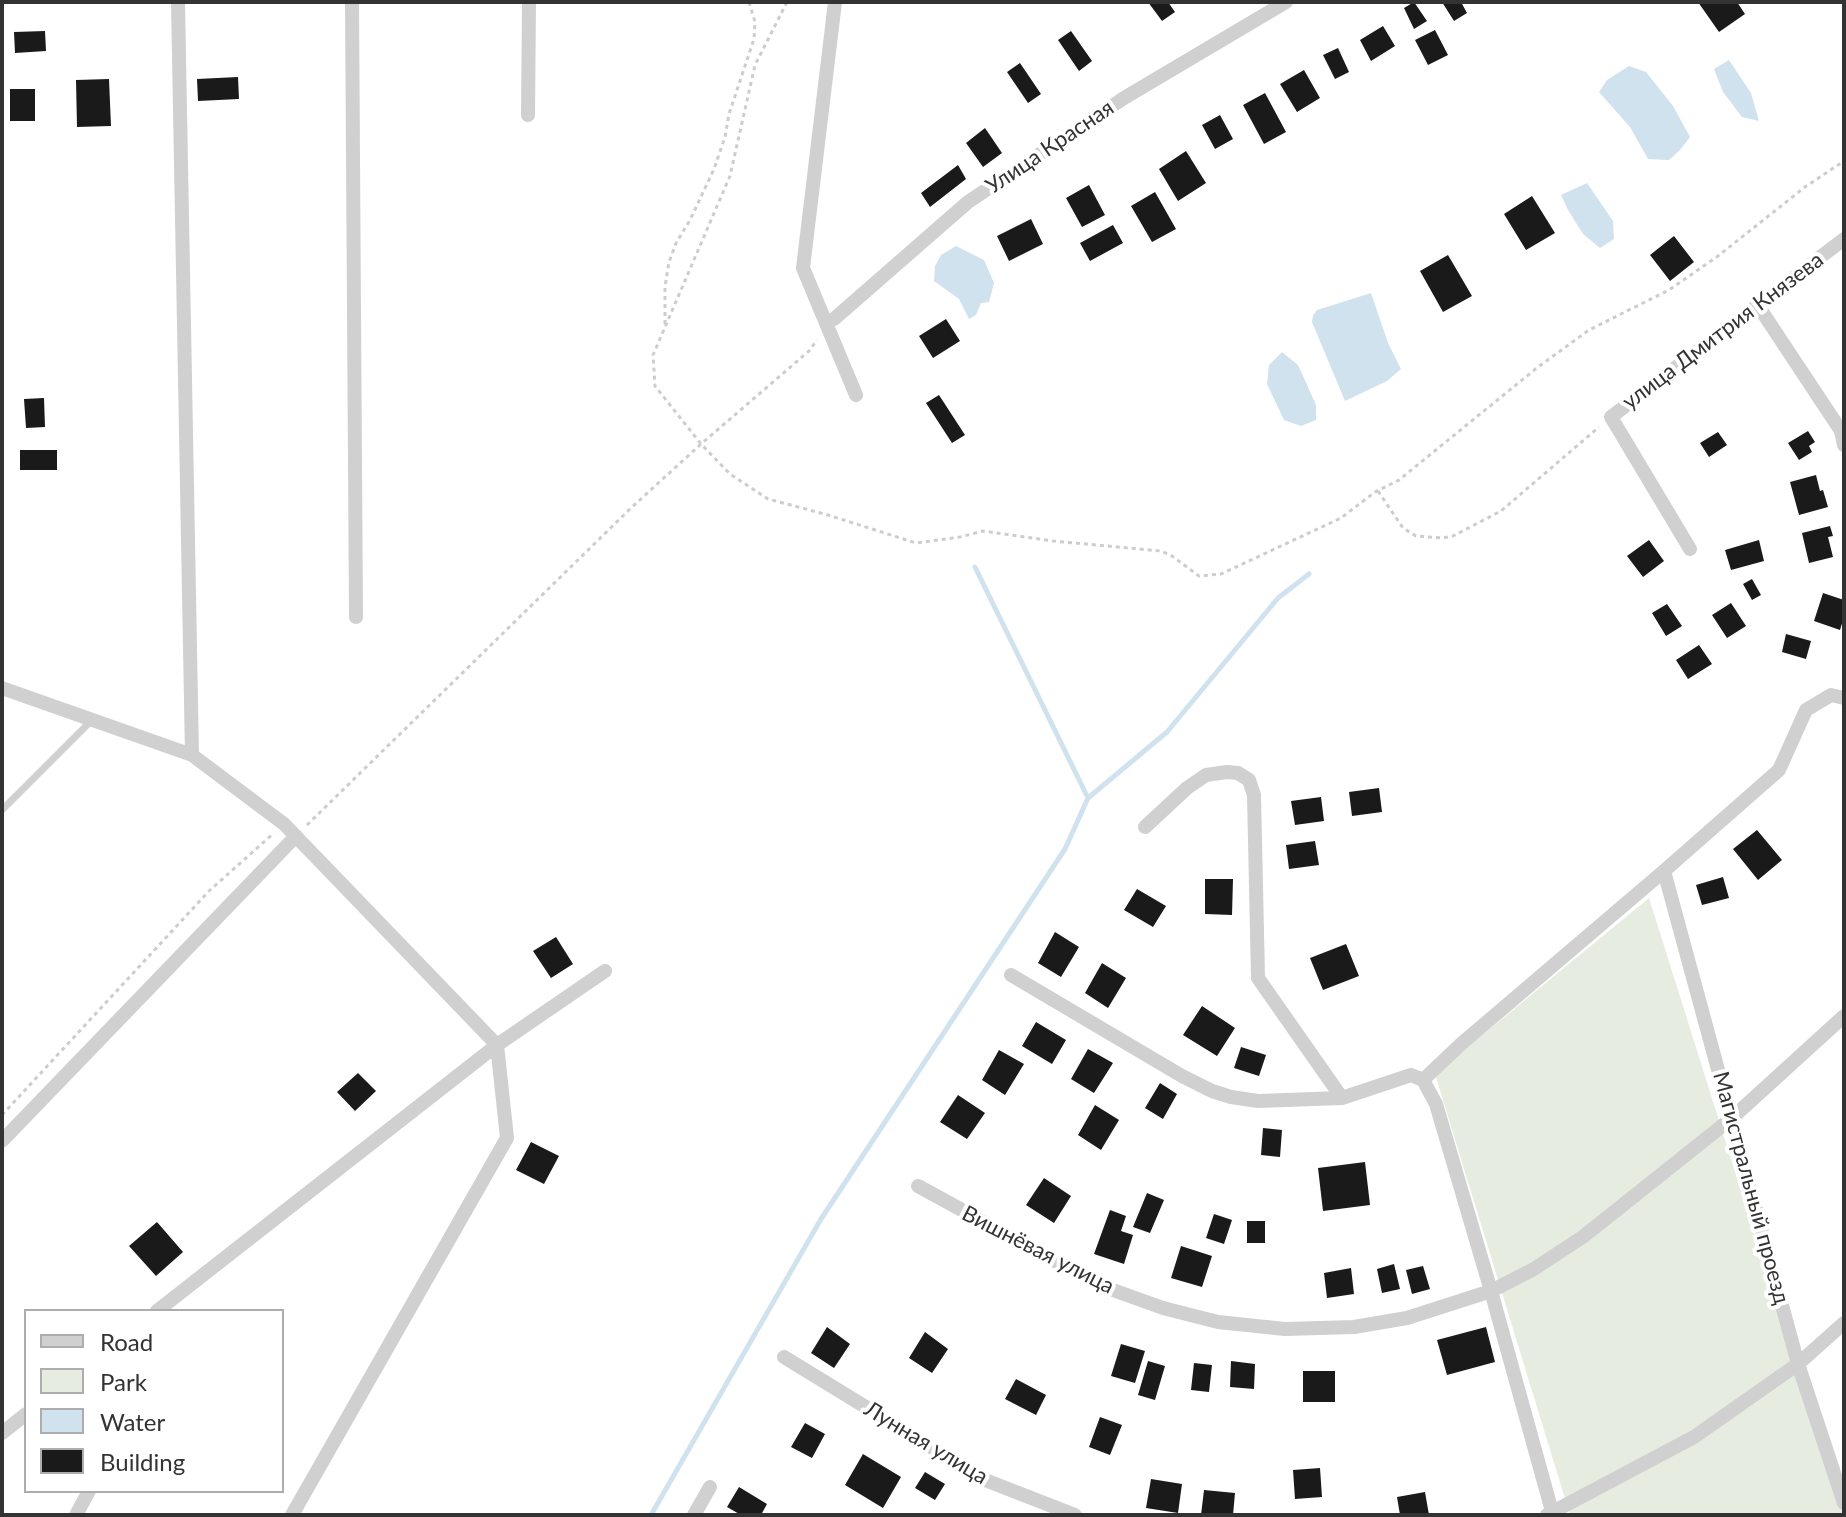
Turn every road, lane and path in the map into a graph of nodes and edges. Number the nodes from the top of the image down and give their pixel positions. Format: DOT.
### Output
graph roads {
  1 [pos="178,2"];
  2 [pos="352,2"];
  3 [pos="529,2"];
  4 [pos="749,2"];
  5 [pos="787,2"];
  6 [pos="835,2"];
  7 [pos="1286,2"];
  8 [pos="528,115"];
  9 [pos="1844,161"];
  10 [pos="1844,239"];
  11 [pos="1757,304"];
  12 [pos="831,322"];
  13 [pos="665,329"];
  14 [pos="856,395"];
  15 [pos="1611,417"];
  16 [pos="701,444"];
  17 [pos="1844,445"];
  18 [pos="1378,491"];
  19 [pos="1690,549"];
  20 [pos="356,617"];
  21 [pos="2,688"];
  22 [pos="1837,697"];
  23 [pos="92,720"];
  24 [pos="192,755"];
  25 [pos="2,810"];
  26 [pos="284,824"];
  27 [pos="1145,827"];
  28 [pos="296,836"];
  29 [pos="1664,871"];
  30 [pos="605,971"];
  31 [pos="1011,975"];
  32 [pos="1844,1016"];
  33 [pos="497,1045"];
  34 [pos="1423,1080"];
  35 [pos="1342,1098"];
  36 [pos="2,1115"];
  37 [pos="1732,1118"];
  38 [pos="2,1141"];
  39 [pos="918,1186"];
  40 [pos="1491,1291"];
  41 [pos="160,1309"];
  42 [pos="1844,1323"];
  43 [pos="784,1357"];
  44 [pos="1798,1364"];
  45 [pos="24,1416"];
  46 [pos="2,1433"];
  47 [pos="710,1487"];
  48 [pos="88,1493"];
  49 [pos="1844,1503"];
  50 [pos="1551,1514"];
  51 [pos="76,1515"];
  52 [pos="292,1515"];
  53 [pos="694,1515"];
  54 [pos="1075,1515"];
  1 -- 24 [label="street"];
  2 -- 20 [label="street"];
  3 -- 8 [label="street"];
  4 -- 13 [label="path"];
  5 -- 13 [label="path"];
  6 -- 12 [label="street"];
  7 -- 12 [label="street, Улица Красная"];
  9 -- 18 [label="path"];
  10 -- 11 [label="street, улица Дмитрия Князева"];
  11 -- 15 [label="street, улица Дмитрия Князева"];
  11 -- 17 [label="street"];
  12 -- 14 [label="street"];
  12 -- 16 [label="path"];
  13 -- 16 [label="path"];
  15 -- 18 [label="path"];
  15 -- 19 [label="street, улица Дмитрия Князева"];
  16 -- 18 [label="path"];
  16 -- 28 [label="path"];
  21 -- 23 [label="street"];
  22 -- 29 [label="street"];
  23 -- 24 [label="street"];
  23 -- 25 [label="lane"];
  24 -- 26 [label="street"];
  26 -- 28 [label="street"];
  26 -- 36 [label="path"];
  27 -- 35 [label="street"];
  28 -- 33 [label="street"];
  28 -- 38 [label="street"];
  29 -- 34 [label="street"];
  29 -- 37 [label="street, Магистральный проезд"];
  30 -- 33 [label="street"];
  31 -- 35 [label="street"];
  32 -- 37 [label="street, Вишнёвая улица"];
  33 -- 41 [label="street"];
  33 -- 52 [label="street"];
  34 -- 35 [label="street"];
  34 -- 40 [label="street"];
  37 -- 40 [label="street, Вишнёвая улица"];
  37 -- 44 [label="street, Магистральный проезд"];
  39 -- 40 [label="street, Вишнёвая улица"];
  40 -- 50 [label="street"];
  42 -- 44 [label="street"];
  43 -- 54 [label="street, Лунная улица"];
  44 -- 49 [label="street, Магистральный проезд"];
  44 -- 50 [label="street"];
  45 -- 46 [label="street"];
  47 -- 53 [label="street"];
  48 -- 51 [label="street"];
}
